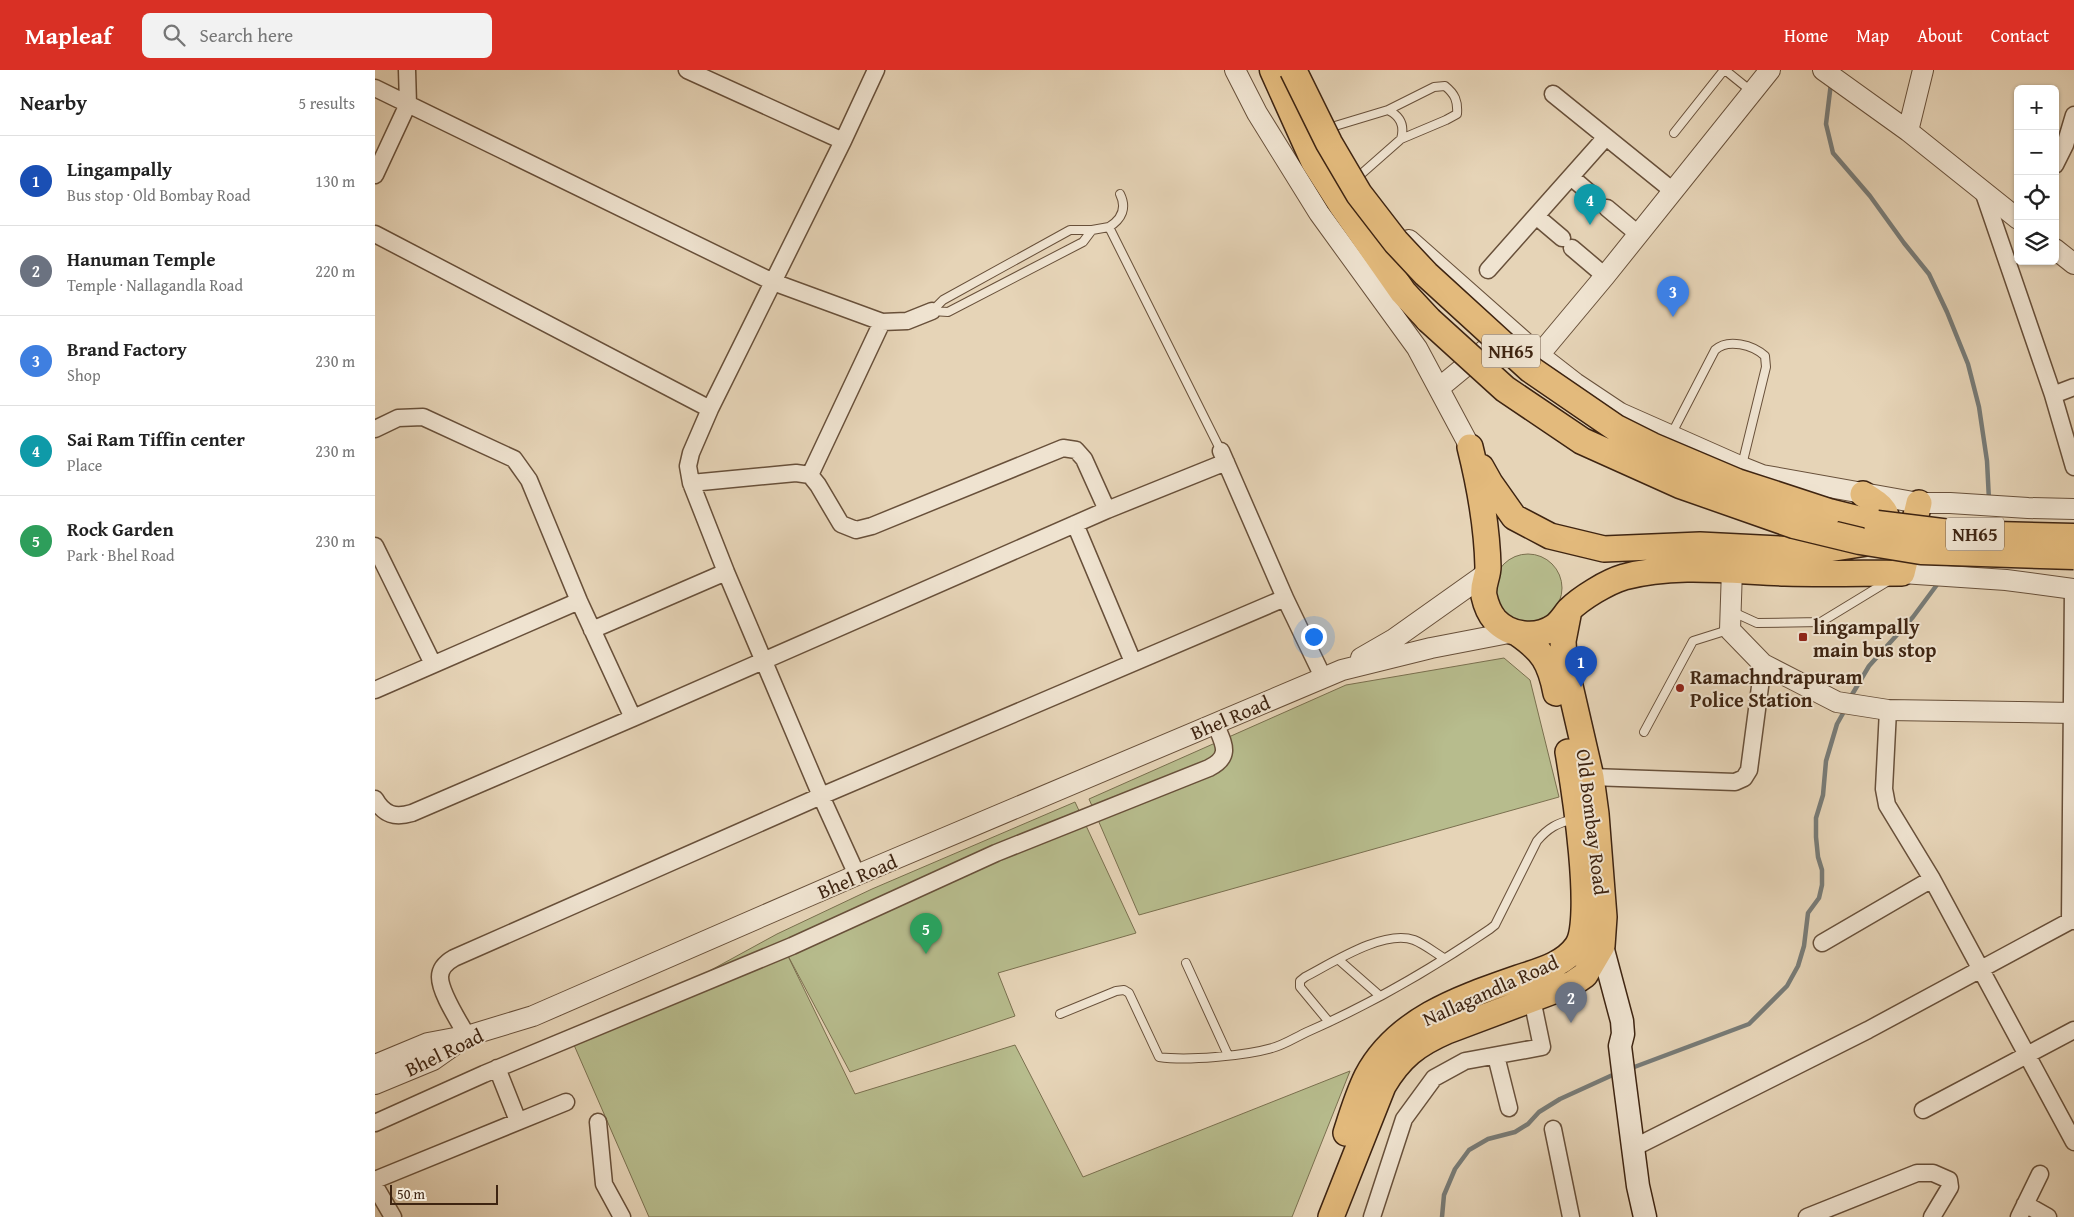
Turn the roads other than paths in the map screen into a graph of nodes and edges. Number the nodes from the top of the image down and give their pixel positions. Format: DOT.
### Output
graph roads {
  1 [pos="687,70"];
  2 [pos="876,70"];
  3 [pos="1235,70"];
  4 [pos="1273,70"];
  5 [pos="1293,70"];
  6 [pos="1308,70"];
  7 [pos="1725,70"];
  8 [pos="1770,70"];
  9 [pos="1923,70"];
  10 [pos="408,71"];
  11 [pos="1825,72"];
  12 [pos="725,77"];
  13 [pos="375,88"];
  14 [pos="1752,92"];
  15 [pos="1553,94"];
  16 [pos="408,104"];
  17 [pos="1388,110"];
  18 [pos="2074,115"];
  19 [pos="1335,126"];
  20 [pos="1908,131"];
  21 [pos="1674,133"];
  22 [pos="1606,137"];
  23 [pos="1401,139"];
  24 [pos="843,141"];
  25 [pos="2070,147"];
  26 [pos="2059,160"];
  27 [pos="375,175"];
  28 [pos="1359,176"];
  29 [pos="1571,177"];
  30 [pos="1673,191"];
  31 [pos="1983,191"];
  32 [pos="1120,194"];
  33 [pos="1592,195"];
  34 [pos="1607,208"];
  35 [pos="2014,215"];
  36 [pos="1536,216"];
  37 [pos="1109,227"];
  38 [pos="1093,230"];
  39 [pos="375,234"];
  40 [pos="1638,234"];
  41 [pos="2059,252"];
  42 [pos="2074,264"];
  43 [pos="1488,270"];
  44 [pos="1605,276"];
  45 [pos="773,282"];
  46 [pos="932,310"];
  47 [pos="882,322"];
  48 [pos="1510,330"];
  49 [pos="1539,355"];
  50 [pos="2074,387"];
  51 [pos="1439,388"];
  52 [pos="2053,396"];
  53 [pos="709,409"];
  54 [pos="375,429"];
  55 [pos="1671,437"];
  56 [pos="1470,447"];
  57 [pos="1224,457"];
  58 [pos="2074,466"];
  59 [pos="1741,467"];
  60 [pos="810,475"];
  61 [pos="691,482"];
  62 [pos="1863,494"];
  63 [pos="1919,503"];
  64 [pos="2074,509"];
  65 [pos="1107,510"];
  66 [pos="1075,524"];
  67 [pos="2074,537"];
  68 [pos="375,546"];
  69 [pos="1799,550"];
  70 [pos="2074,556"];
  71 [pos="1735,558"];
  72 [pos="726,572"];
  73 [pos="1487,573"];
  74 [pos="1834,573"];
  75 [pos="1903,573"];
  76 [pos="2074,589"];
  77 [pos="1285,598"];
  78 [pos="579,601"];
  79 [pos="1569,610"];
  80 [pos="1730,620"];
  81 [pos="592,630"];
  82 [pos="1516,633"];
  83 [pos="764,661"];
  84 [pos="1133,662"];
  85 [pos="433,664"];
  86 [pos="1763,664"];
  87 [pos="1342,670"];
  88 [pos="1323,678"];
  89 [pos="375,690"];
  90 [pos="1883,710"];
  91 [pos="2074,713"];
  92 [pos="633,718"];
  93 [pos="1215,723"];
  94 [pos="1644,732"];
  95 [pos="1591,777"];
  96 [pos="821,796"];
  97 [pos="375,799"];
  98 [pos="1578,818"];
  99 [pos="2073,840"];
  100 [pos="857,875"];
  101 [pos="1933,879"];
  102 [pos="1594,920"];
  103 [pos="2072,921"];
  104 [pos="1822,943"];
  105 [pos="1597,956"];
  106 [pos="1444,958"];
  107 [pos="1339,960"];
  108 [pos="1186,963"];
  109 [pos="1982,969"];
  110 [pos="1380,996"];
  111 [pos="1531,999"];
  112 [pos="1060,1014"];
  113 [pos="1329,1022"];
  114 [pos="2074,1030"];
  115 [pos="467,1036"];
  116 [pos="427,1042"];
  117 [pos="375,1050"];
  118 [pos="2027,1053"];
  119 [pos="1228,1055"];
  120 [pos="1496,1056"];
  121 [pos="375,1065"];
  122 [pos="497,1068"];
  123 [pos="1375,1081"];
  124 [pos="375,1084"];
  125 [pos="566,1102"];
  126 [pos="1509,1108"];
  127 [pos="1923,1110"];
  128 [pos="518,1121"];
  129 [pos="598,1122"];
  130 [pos="375,1123"];
  131 [pos="1553,1129"];
  132 [pos="2074,1142"];
  133 [pos="1633,1148"];
  134 [pos="2040,1174"];
  135 [pos="375,1180"];
  136 [pos="375,1186"];
  137 [pos="2022,1211"];
  138 [pos="393,1217"];
  139 [pos="622,1217"];
  140 [pos="1316,1217"];
  141 [pos="1331,1217"];
  142 [pos="1372,1217"];
  143 [pos="1571,1217"];
  144 [pos="1643,1217"];
  145 [pos="1807,1217"];
  146 [pos="1932,1217"];
  147 [pos="2048,1217"];
  1 -- 12 [label="street"];
  2 -- 24 [label="street"];
  3 -- 51 [label="street"];
  4 -- 70 [label="highway, NH65, bridge"];
  5 -- 67 [label="highway, NH65, bridge"];
  6 -- 19 [label="street"];
  7 -- 14 [label="lane"];
  7 -- 21 [label="lane"];
  8 -- 14 [label="street"];
  9 -- 20 [label="street"];
  10 -- 16 [label="street"];
  11 -- 20 [label="street"];
  12 -- 24 [label="street"];
  13 -- 16 [label="street"];
  14 -- 30 [label="street"];
  15 -- 22 [label="street"];
  16 -- 27 [label="street"];
  16 -- 45 [label="street"];
  17 -- 19 [label="lane"];
  17 -- 23 [label="lane"];
  17 -- 23 [label="lane"];
  18 -- 25 [label="street"];
  19 -- 28 [label="street"];
  20 -- 31 [label="street"];
  22 -- 29 [label="street"];
  22 -- 30 [label="street"];
  23 -- 28 [label="lane"];
  24 -- 45 [label="street"];
  25 -- 26 [label="street"];
  28 -- 48 [label="street"];
  29 -- 33 [label="street"];
  29 -- 36 [label="street"];
  30 -- 40 [label="street"];
  31 -- 35 [label="street"];
  31 -- 52 [label="street"];
  32 -- 37 [label="lane"];
  34 -- 40 [label="street"];
  36 -- 43 [label="street"];
  36 -- 44 [label="street"];
  37 -- 38 [label="lane"];
  37 -- 57 [label="lane"];
  38 -- 46 [label="lane"];
  38 -- 46 [label="lane"];
  39 -- 53 [label="street"];
  40 -- 44 [label="street"];
  41 -- 42 [label="street"];
  44 -- 49 [label="street"];
  45 -- 47 [label="street"];
  45 -- 53 [label="street"];
  46 -- 47 [label="street"];
  47 -- 60 [label="street"];
  48 -- 49 [label="street"];
  48 -- 51 [label="street"];
  49 -- 55 [label="street"];
  50 -- 52 [label="street"];
  51 -- 56 [label="street"];
  52 -- 58 [label="street"];
  53 -- 61 [label="street"];
  54 -- 78 [label="street"];
  55 -- 59 [label="street"];
  55 -- 59 [label="lane"];
  56 -- 71 [label="main road"];
  56 -- 73 [label="main road, Old Bombay Road"];
  57 -- 65 [label="street"];
  57 -- 77 [label="street"];
  59 -- 62 [label="street"];
  60 -- 61 [label="street"];
  60 -- 65 [label="street"];
  61 -- 72 [label="street"];
  62 -- 63 [label="street"];
  62 -- 69 [label="main road"];
  63 -- 64 [label="street"];
  63 -- 75 [label="main road"];
  65 -- 66 [label="street"];
  66 -- 83 [label="street"];
  66 -- 84 [label="street"];
  68 -- 85 [label="street"];
  69 -- 71 [label="main road"];
  69 -- 74 [label="main road"];
  71 -- 74 [label="main road"];
  71 -- 79 [label="main road"];
  71 -- 80 [label="street"];
  72 -- 81 [label="street"];
  72 -- 83 [label="street"];
  73 -- 82 [label="main road, Old Bombay Road"];
  73 -- 87 [label="street"];
  74 -- 75 [label="main road"];
  75 -- 76 [label="street"];
  75 -- 80 [label="lane"];
  76 -- 91 [label="street"];
  77 -- 84 [label="street"];
  77 -- 88 [label="street"];
  78 -- 81 [label="street"];
  78 -- 85 [label="street"];
  79 -- 82 [label="main road"];
  79 -- 95 [label="main road, Old Bombay Road"];
  80 -- 86 [label="street"];
  80 -- 94 [label="lane"];
  81 -- 92 [label="street"];
  82 -- 87 [label="street"];
  82 -- 98 [label="main road, Old Bombay Road"];
  83 -- 92 [label="street"];
  83 -- 96 [label="street"];
  84 -- 96 [label="street"];
  85 -- 89 [label="street"];
  86 -- 90 [label="street"];
  86 -- 95 [label="street"];
  87 -- 88 [label="street, Bhel Road"];
  88 -- 93 [label="street, Bhel Road"];
  90 -- 91 [label="street"];
  90 -- 101 [label="street"];
  91 -- 99 [label="street"];
  92 -- 97 [label="street"];
  93 -- 100 [label="street, Bhel Road"];
  93 -- 122 [label="street"];
  95 -- 102 [label="main road, Old Bombay Road"];
  96 -- 100 [label="street"];
  96 -- 115 [label="street"];
  98 -- 102 [label="main road, Old Bombay Road"];
  98 -- 106 [label="lane"];
  99 -- 103 [label="street"];
  100 -- 115 [label="street, Bhel Road"];
  101 -- 104 [label="street"];
  101 -- 109 [label="street"];
  102 -- 105 [label="main road"];
  102 -- 123 [label="main road, Nallagandla Road"];
  103 -- 109 [label="street"];
  105 -- 111 [label="main road, Nallagandla Road"];
  105 -- 133 [label="main road"];
  106 -- 107 [label="lane"];
  106 -- 110 [label="lane"];
  107 -- 110 [label="lane"];
  107 -- 113 [label="lane"];
  108 -- 119 [label="lane"];
  109 -- 118 [label="street"];
  109 -- 133 [label="street"];
  110 -- 113 [label="lane"];
  111 -- 120 [label="street"];
  111 -- 123 [label="main road, Nallagandla Road"];
  112 -- 119 [label="lane"];
  113 -- 119 [label="lane"];
  114 -- 118 [label="street"];
  115 -- 116 [label="street"];
  115 -- 124 [label="street, Bhel Road"];
  116 -- 117 [label="street"];
  116 -- 121 [label="street"];
  118 -- 127 [label="street"];
  118 -- 132 [label="street"];
  120 -- 126 [label="street"];
  120 -- 142 [label="street"];
  122 -- 128 [label="street"];
  122 -- 130 [label="street"];
  123 -- 140 [label="main road, Nallagandla Road"];
  123 -- 141 [label="main road, Nallagandla Road"];
  125 -- 128 [label="street"];
  128 -- 135 [label="street"];
  129 -- 139 [label="street"];
  131 -- 143 [label="street"];
  133 -- 144 [label="main road"];
  134 -- 137 [label="street"];
  136 -- 138 [label="street"];
  137 -- 147 [label="street"];
  145 -- 146 [label="street"];
}
